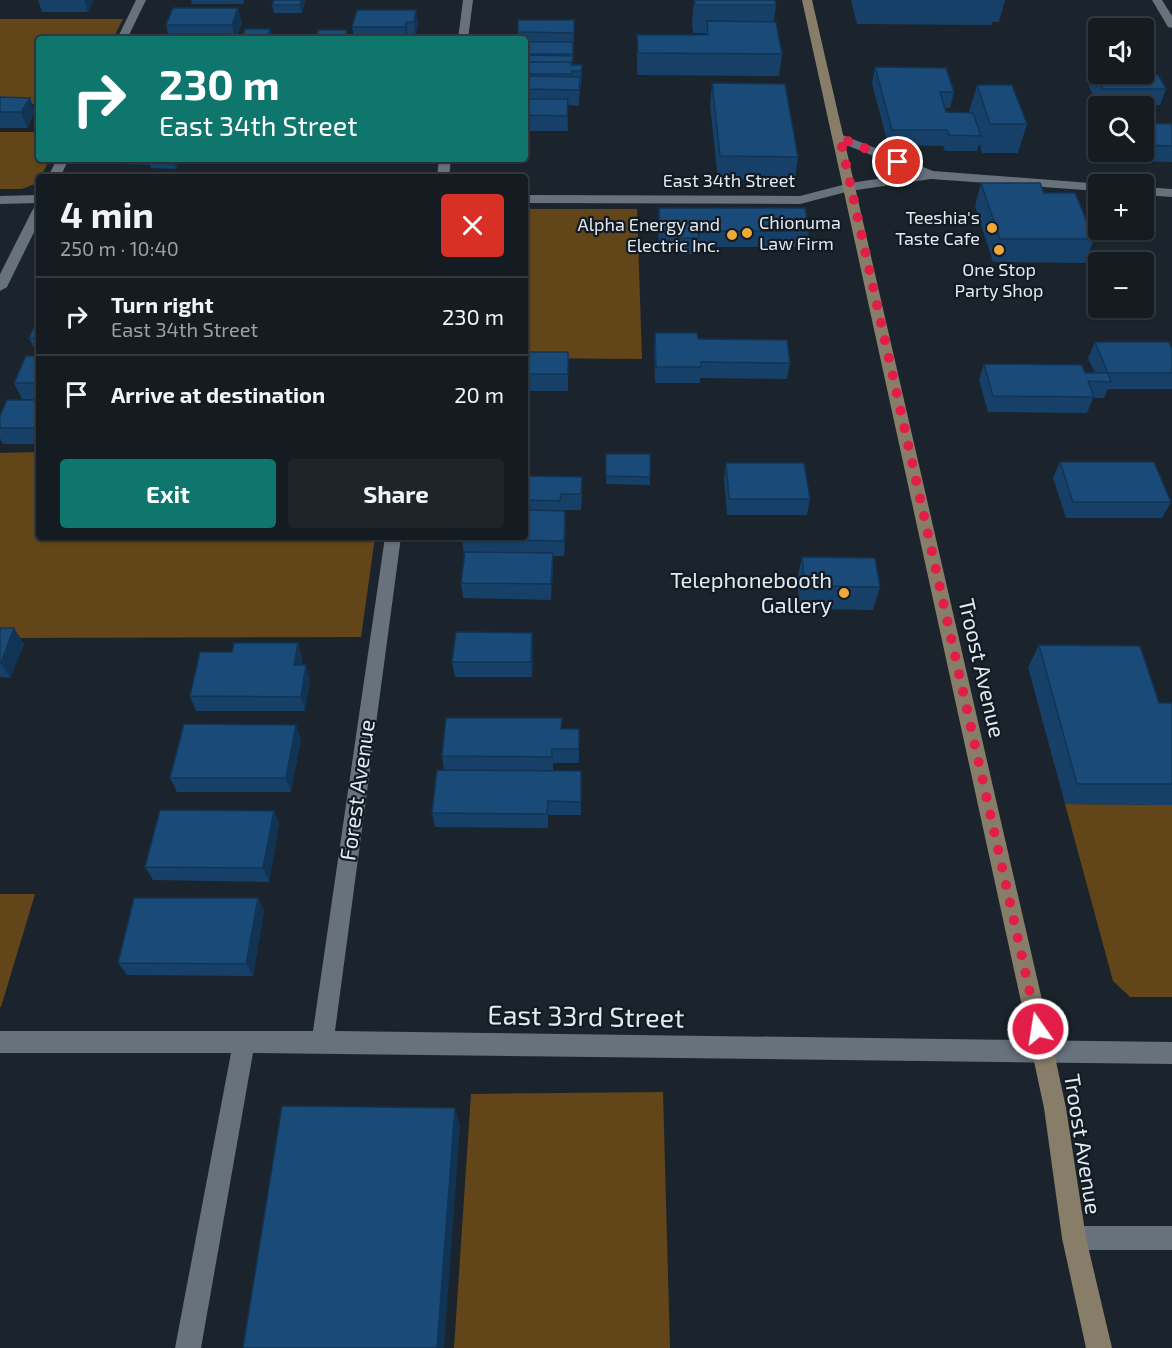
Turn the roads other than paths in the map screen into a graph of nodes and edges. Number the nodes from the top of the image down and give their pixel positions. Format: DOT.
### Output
graph roads {
  1 [pos="141,0"];
  2 [pos="468,0"];
  3 [pos="807,0"];
  4 [pos="1157,0"];
  5 [pos="1172,25"];
  6 [pos="123,36"];
  7 [pos="462,36"];
  8 [pos="840,138"];
  9 [pos="931,175"];
  10 [pos="850,187"];
  11 [pos="1088,187"];
  12 [pos="1154,192"];
  13 [pos="1172,193"];
  14 [pos="528,199"];
  15 [pos="0,200"];
  16 [pos="36,200"];
  17 [pos="36,215"];
  18 [pos="0,287"];
  19 [pos="393,540"];
  20 [pos="0,1042"];
  21 [pos="244,1042"];
  22 [pos="322,1042"];
  23 [pos="1043,1052"];
  24 [pos="1172,1053"];
  25 [pos="1074,1238"];
  26 [pos="1172,1238"];
  27 [pos="188,1348"];
  28 [pos="1099,1348"];
  1 -- 6 [label="street"];
  2 -- 7 [label="street"];
  3 -- 8 [label="main road, Troost Avenue"];
  4 -- 5 [label="street"];
  8 -- 9 [label="street, East 34th Street"];
  8 -- 10 [label="main road, Troost Avenue"];
  9 -- 10 [label="street, East 34th Street"];
  9 -- 11 [label="street, East 34th Street"];
  10 -- 14 [label="street, East 34th Street"];
  10 -- 23 [label="main road, Troost Avenue"];
  12 -- 13 [label="street"];
  15 -- 16 [label="street"];
  17 -- 18 [label="street"];
  19 -- 22 [label="street, Forest Avenue"];
  20 -- 21 [label="street, East 33rd Street"];
  21 -- 22 [label="street, East 33rd Street"];
  21 -- 27 [label="street"];
  22 -- 23 [label="street, East 33rd Street"];
  23 -- 24 [label="street, East 33rd Street"];
  23 -- 25 [label="main road, Troost Avenue"];
  25 -- 26 [label="street"];
  25 -- 28 [label="main road, Troost Avenue"];
}
